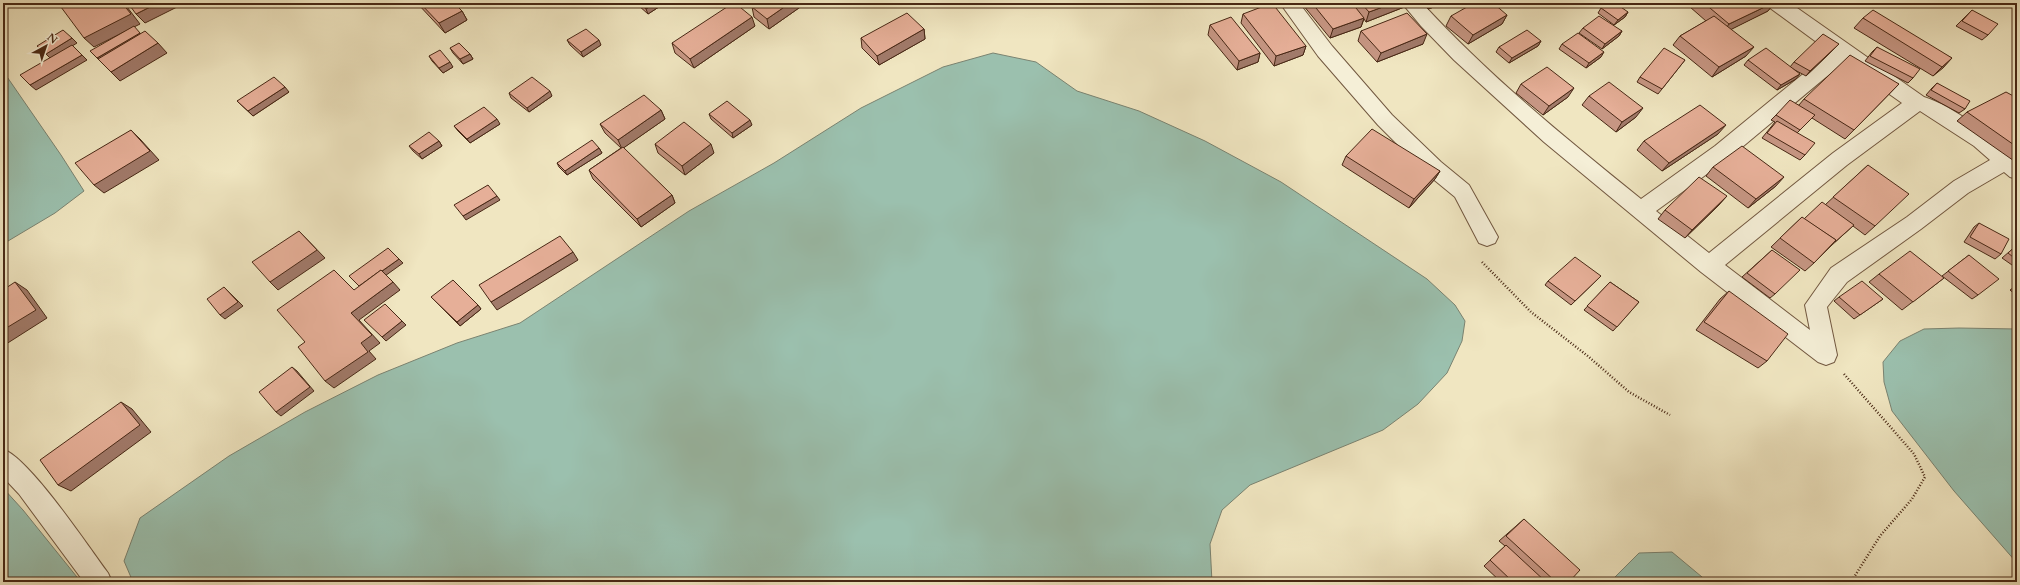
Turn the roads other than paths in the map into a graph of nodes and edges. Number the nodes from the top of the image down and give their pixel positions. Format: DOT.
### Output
graph roads {
  1 [pos="1289,3"];
  2 [pos="1411,3"];
  3 [pos="1777,3"];
  4 [pos="1844,50"];
  5 [pos="1917,103"];
  6 [pos="2011,166"];
  7 [pos="1641,211"];
  8 [pos="1487,236"];
  9 [pos="1708,266"];
  10 [pos="3,460"];
  11 [pos="99,582"];
  1 -- 8 [label="street"];
  2 -- 7 [label="street"];
  3 -- 4 [label="street"];
  4 -- 5 [label="street"];
  4 -- 7 [label="street"];
  5 -- 6 [label="street"];
  5 -- 9 [label="street"];
  6 -- 9 [label="street"];
  7 -- 9 [label="street"];
  10 -- 11 [label="street"];
}
